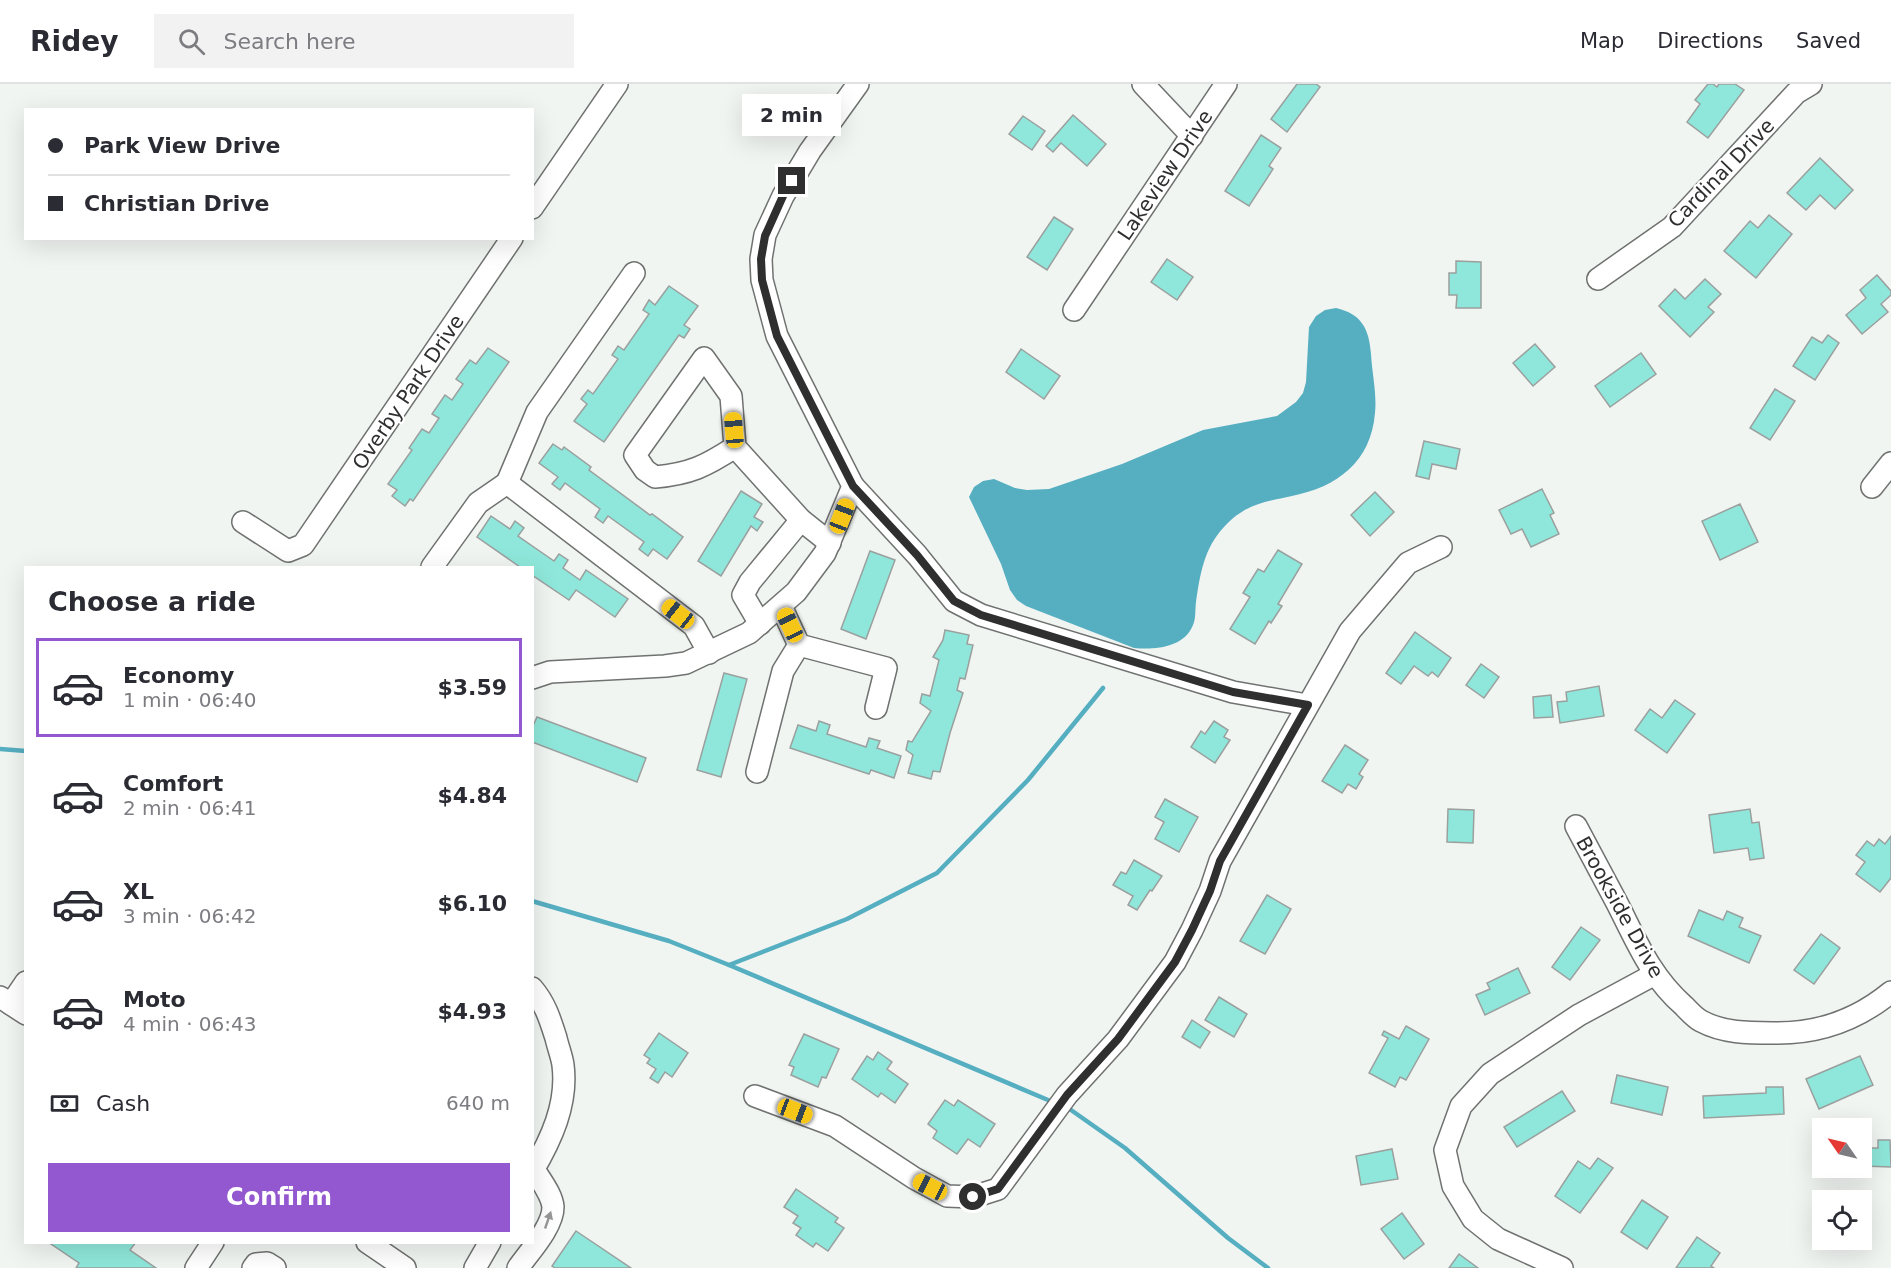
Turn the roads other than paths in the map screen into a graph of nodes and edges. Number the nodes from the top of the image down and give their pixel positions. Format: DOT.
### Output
graph roads {
  1 [pos="617,84"];
  2 [pos="858,84"];
  3 [pos="1143,84"];
  4 [pos="1226,84"];
  5 [pos="1811,84"];
  6 [pos="1192,136"];
  7 [pos="534,205"];
  8 [pos="511,240"];
  9 [pos="634,273"];
  10 [pos="1598,279"];
  11 [pos="1074,310"];
  12 [pos="735,447"];
  13 [pos="1891,463"];
  14 [pos="507,483"];
  15 [pos="853,486"];
  16 [pos="1872,487"];
  17 [pos="801,520"];
  18 [pos="243,522"];
  19 [pos="830,543"];
  20 [pos="1441,547"];
  21 [pos="433,566"];
  22 [pos="781,606"];
  23 [pos="760,624"];
  24 [pos="800,645"];
  25 [pos="709,653"];
  26 [pos="534,677"];
  27 [pos="1308,705"];
  28 [pos="876,708"];
  29 [pos="757,772"];
  30 [pos="1576,826"];
  31 [pos="1654,974"];
  32 [pos="24,985"];
  33 [pos="534,990"];
  34 [pos="1891,993"];
  35 [pos="12,1005"];
  36 [pos="755,1096"];
  37 [pos="534,1168"];
  38 [pos="534,1171"];
  39 [pos="212,1244"];
  40 [pos="370,1244"];
  41 [pos="489,1244"];
  42 [pos="196,1268"];
  43 [pos="253,1268"];
  44 [pos="275,1268"];
  45 [pos="405,1268"];
  46 [pos="475,1268"];
  47 [pos="518,1268"];
  48 [pos="1562,1268"];
  1 -- 7 [label="street"];
  2 -- 15 [label="street"];
  3 -- 6 [label="street"];
  4 -- 6 [label="street, Lakeview Drive"];
  5 -- 10 [label="street, Cardinal Drive"];
  6 -- 11 [label="street, Lakeview Drive"];
  8 -- 18 [label="street, Overby Park Drive"];
  9 -- 14 [label="street"];
  12 -- 12 [label="street"];
  12 -- 17 [label="street"];
  13 -- 16 [label="street"];
  14 -- 21 [label="street"];
  14 -- 25 [label="street"];
  15 -- 19 [label="street"];
  15 -- 27 [label="street"];
  17 -- 19 [label="street"];
  17 -- 23 [label="street"];
  19 -- 22 [label="street"];
  20 -- 27 [label="street"];
  22 -- 23 [label="street"];
  22 -- 24 [label="street"];
  23 -- 25 [label="street"];
  24 -- 28 [label="street"];
  24 -- 29 [label="street"];
  25 -- 26 [label="street"];
  27 -- 36 [label="street"];
  30 -- 31 [label="street, Brookside Drive"];
  31 -- 34 [label="street, Brookside Drive"];
  31 -- 48 [label="street"];
  32 -- 35 [label="street"];
  33 -- 37 [label="street"];
  47 -- 38 [label="street, one-way"];
  39 -- 42 [label="street"];
  40 -- 45 [label="street"];
  41 -- 46 [label="street"];
  43 -- 44 [label="street"];
}
